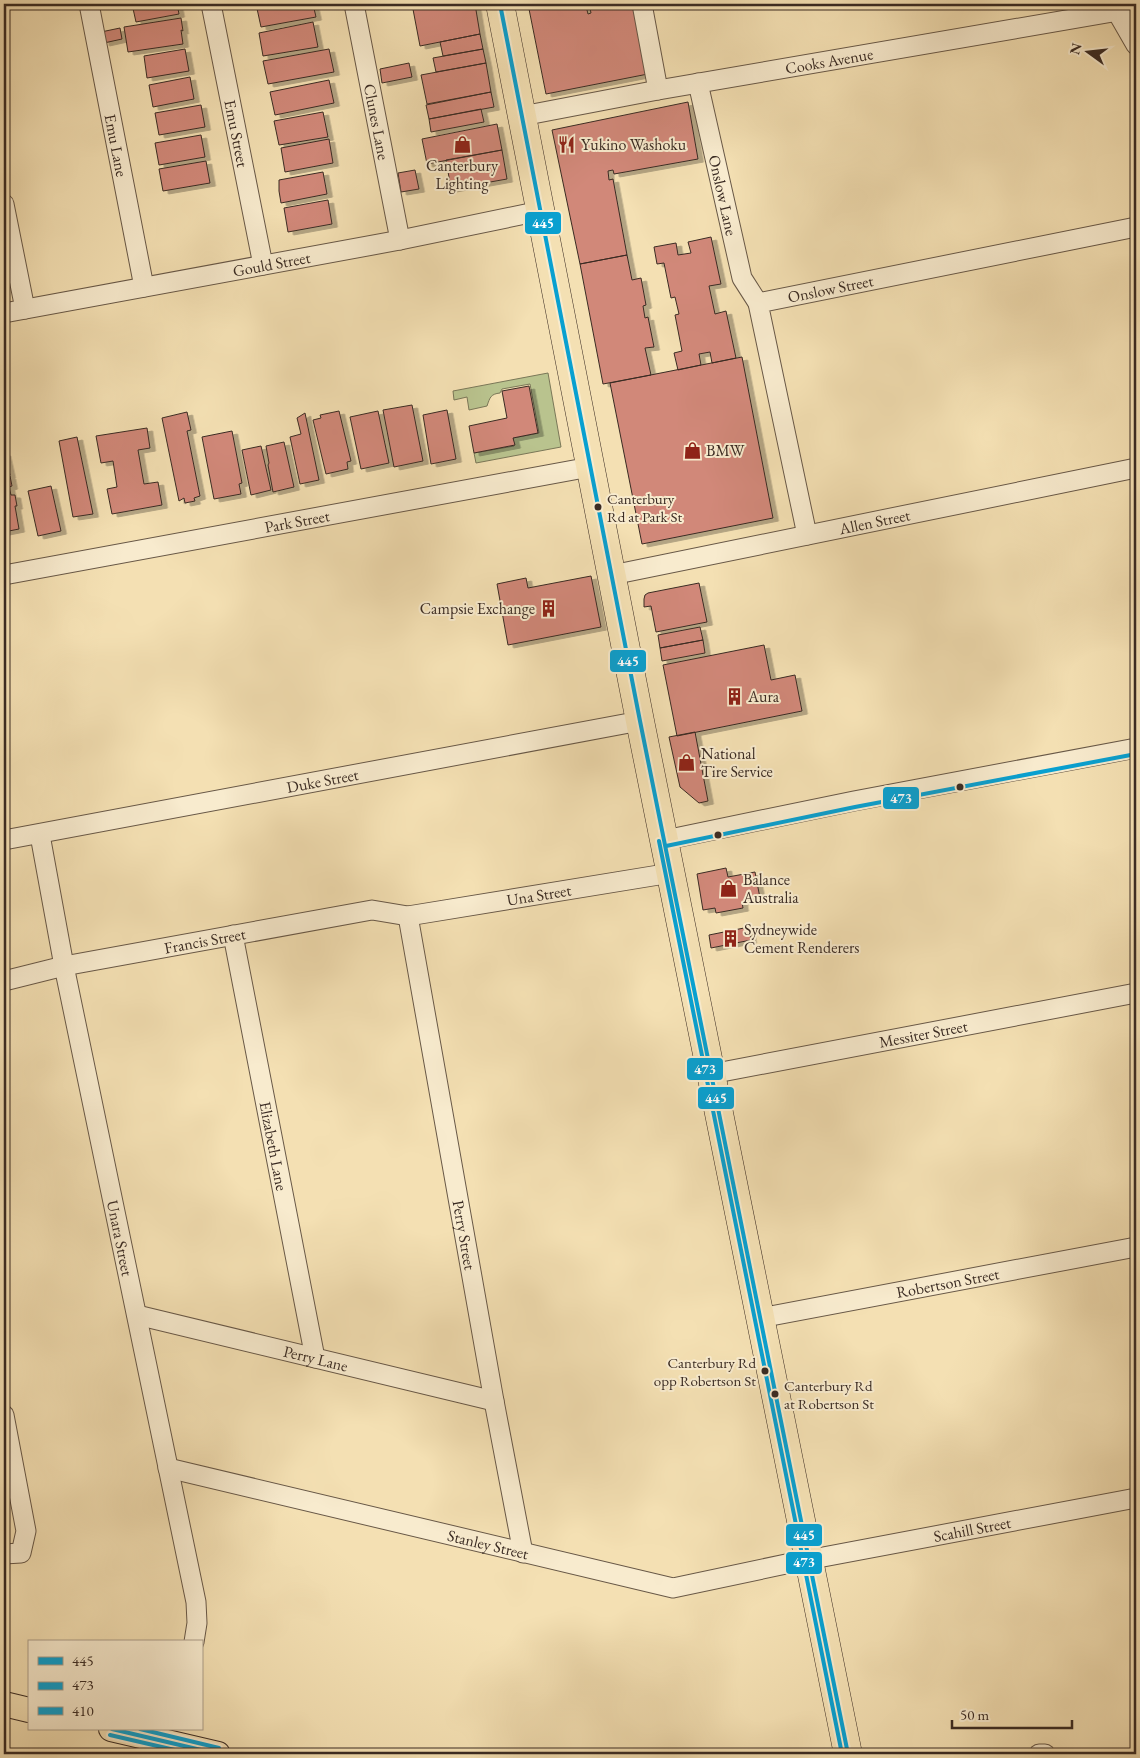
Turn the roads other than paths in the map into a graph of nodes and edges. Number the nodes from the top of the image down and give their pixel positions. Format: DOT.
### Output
graph roads {
  1 [pos="89,4"];
  2 [pos="211,4"];
  3 [pos="354,4"];
  4 [pos="500,4"];
  5 [pos="642,4"];
  6 [pos="1136,8"];
  7 [pos="1117,12"];
  8 [pos="1136,45"];
  9 [pos="698,84"];
  10 [pos="658,90"];
  11 [pos="522,116"];
  12 [pos="4,204"];
  13 [pos="540,211"];
  14 [pos="1136,227"];
  15 [pos="400,240"];
  16 [pos="264,265"];
  17 [pos="144,287"];
  18 [pos="758,303"];
  19 [pos="24,309"];
  20 [pos="4,313"];
  21 [pos="590,467"];
  22 [pos="1136,468"];
  23 [pos="807,535"];
  24 [pos="4,575"];
  25 [pos="612,575"];
  26 [pos="640,721"];
  27 [pos="1136,748"];
  28 [pos="40,834"];
  29 [pos="4,840"];
  30 [pos="665,840"];
  31 [pos="670,872"];
  32 [pos="408,916"];
  33 [pos="233,935"];
  34 [pos="64,966"];
  35 [pos="4,981"];
  36 [pos="1136,993"];
  37 [pos="711,1074"];
  38 [pos="1136,1247"];
  39 [pos="137,1315"];
  40 [pos="760,1318"];
  41 [pos="315,1358"];
  42 [pos="494,1401"];
  43 [pos="4,1415"];
  44 [pos="168,1468"];
  45 [pos="1136,1498"];
  46 [pos="523,1553"];
  47 [pos="4,1554"];
  48 [pos="808,1560"];
  49 [pos="194,1640"];
  50 [pos="4,1704"];
  51 [pos="28,1710"];
  52 [pos="120,1730"];
  53 [pos="172,1736"];
  54 [pos="218,1754"];
  55 [pos="848,1754"];
  56 [pos="1039,1754"];
  57 [pos="1045,1754"];
  1 -- 17 [label="street, Emu Lane"];
  2 -- 16 [label="street, Emu Street"];
  3 -- 15 [label="street, Clunes Lane"];
  4 -- 11 [label="highway"];
  5 -- 10 [label="street"];
  6 -- 7 [label="street, Cooks Avenue"];
  7 -- 8 [label="street"];
  7 -- 9 [label="street, Cooks Avenue"];
  9 -- 10 [label="street, Cooks Avenue"];
  9 -- 18 [label="street, Onslow Lane"];
  10 -- 11 [label="street, Cooks Avenue"];
  11 -- 13 [label="highway"];
  12 -- 19 [label="street"];
  13 -- 15 [label="street, Gould Street"];
  13 -- 21 [label="highway"];
  14 -- 18 [label="street, Onslow Street"];
  15 -- 16 [label="street, Gould Street"];
  16 -- 17 [label="street, Gould Street"];
  17 -- 19 [label="street, Gould Street"];
  18 -- 23 [label="street"];
  19 -- 20 [label="street, Gould Street"];
  21 -- 24 [label="street, Park Street"];
  21 -- 25 [label="highway"];
  22 -- 23 [label="street, Allen Street"];
  23 -- 25 [label="street, Allen Street"];
  25 -- 26 [label="highway"];
  26 -- 28 [label="street, Duke Street"];
  26 -- 30 [label="highway"];
  27 -- 30 [label="street"];
  28 -- 29 [label="street, Duke Street"];
  28 -- 34 [label="street, Unara Street"];
  30 -- 31 [label="highway"];
  31 -- 32 [label="street, Una Street"];
  31 -- 37 [label="highway"];
  32 -- 33 [label="street, Francis Street"];
  32 -- 42 [label="street, Perry Street"];
  33 -- 34 [label="street, Francis Street"];
  33 -- 41 [label="street, Elizabeth Lane"];
  34 -- 35 [label="street, Francis Street"];
  34 -- 39 [label="street, Unara Street"];
  36 -- 37 [label="street, Messiter Street"];
  37 -- 40 [label="highway"];
  38 -- 40 [label="street, Robertson Street"];
  39 -- 41 [label="street, Perry Lane"];
  39 -- 44 [label="street, Unara Street"];
  40 -- 48 [label="highway"];
  41 -- 42 [label="street, Perry Lane"];
  42 -- 46 [label="street, Perry Street"];
  43 -- 47 [label="street"];
  44 -- 46 [label="street, Stanley Street"];
  44 -- 49 [label="street, Unara Street"];
  45 -- 48 [label="street, Scahill Street"];
  46 -- 48 [label="street, Stanley Street"];
  48 -- 55 [label="highway"];
  50 -- 51 [label="main road"];
  52 -- 53 [label="main road"];
  53 -- 54 [label="main road"];
  56 -- 57 [label="street"];
}
